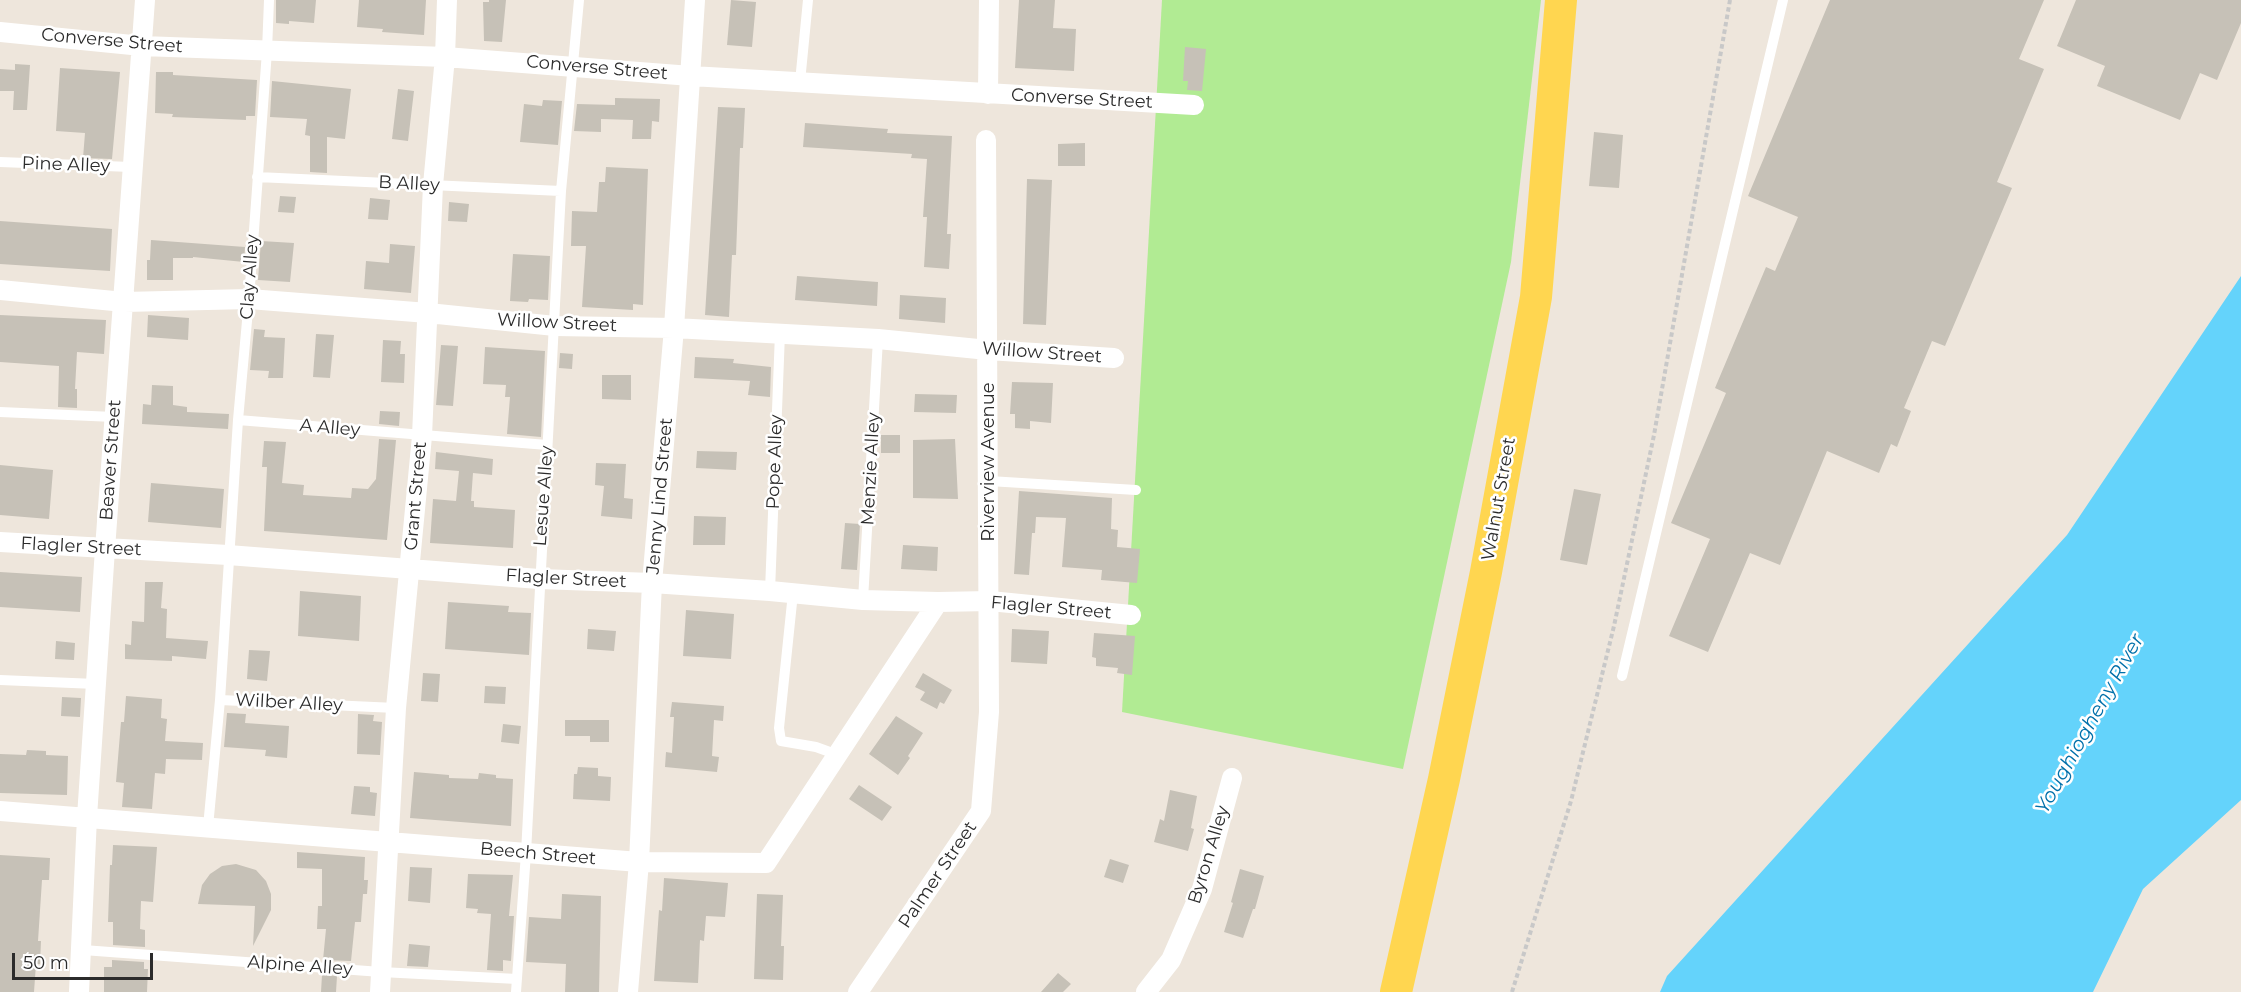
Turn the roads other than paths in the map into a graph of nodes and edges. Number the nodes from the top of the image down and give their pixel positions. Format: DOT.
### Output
graph roads {
  1 [pos="145,0"];
  2 [pos="268,0"];
  3 [pos="447,0"];
  4 [pos="579,0"];
  5 [pos="695,0"];
  6 [pos="808,0"];
  7 [pos="989,0"];
  8 [pos="1561,0"];
  9 [pos="1783,0"];
  10 [pos="0,32"];
  11 [pos="142,46"];
  12 [pos="267,51"];
  13 [pos="445,57"];
  14 [pos="574,66"];
  15 [pos="691,76"];
  16 [pos="800,82"];
  17 [pos="988,94"];
  18 [pos="1194,105"];
  19 [pos="986,140"];
  20 [pos="0,162"];
  21 [pos="132,167"];
  22 [pos="256,177"];
  23 [pos="433,185"];
  24 [pos="561,192"];
  25 [pos="0,290"];
  26 [pos="249,299"];
  27 [pos="124,302"];
  28 [pos="428,313"];
  29 [pos="555,326"];
  30 [pos="674,328"];
  31 [pos="780,333"];
  32 [pos="878,339"];
  33 [pos="988,350"];
  34 [pos="1114,358"];
  35 [pos="0,412"];
  36 [pos="114,417"];
  37 [pos="237,420"];
  38 [pos="422,436"];
  39 [pos="547,445"];
  40 [pos="989,481"];
  41 [pos="1136,490"];
  42 [pos="0,542"];
  43 [pos="105,549"];
  44 [pos="228,555"];
  45 [pos="410,568"];
  46 [pos="539,579"];
  47 [pos="652,583"];
  48 [pos="770,591"];
  49 [pos="793,593"];
  50 [pos="863,600"];
  51 [pos="990,601"];
  52 [pos="938,602"];
  53 [pos="1131,615"];
  54 [pos="1622,676"];
  55 [pos="0,680"];
  56 [pos="96,684"];
  57 [pos="220,700"];
  58 [pos="396,708"];
  59 [pos="989,712"];
  60 [pos="838,755"];
  61 [pos="1232,778"];
  62 [pos="0,811"];
  63 [pos="87,817"];
  64 [pos="208,827"];
  65 [pos="389,841"];
  66 [pos="525,853"];
  67 [pos="639,862"];
  68 [pos="83,950"];
  69 [pos="381,972"];
  70 [pos="517,979"];
  71 [pos="79,992"];
  72 [pos="380,992"];
  73 [pos="516,992"];
  74 [pos="628,992"];
  75 [pos="858,992"];
  76 [pos="1146,992"];
  77 [pos="1396,992"];
  1 -- 11 [label="street, Beaver Street"];
  2 -- 12 [label="lane, Clay Alley"];
  3 -- 13 [label="street, Grant Street"];
  4 -- 14 [label="lane, Lesue Alley"];
  5 -- 15 [label="street, Jenny Lind Street"];
  6 -- 16 [label="lane"];
  7 -- 17 [label="street"];
  8 -- 77 [label="main road, Walnut Street"];
  9 -- 54 [label="lane"];
  10 -- 11 [label="street, Converse Street"];
  11 -- 12 [label="street, Converse Street"];
  11 -- 21 [label="street, Beaver Street"];
  12 -- 13 [label="street, Converse Street"];
  12 -- 22 [label="lane, Clay Alley"];
  13 -- 14 [label="street, Converse Street"];
  13 -- 23 [label="street, Grant Street"];
  14 -- 15 [label="street, Converse Street"];
  14 -- 24 [label="lane, Lesue Alley"];
  15 -- 16 [label="street, Converse Street"];
  15 -- 30 [label="street, Jenny Lind Street"];
  16 -- 17 [label="street, Converse Street"];
  17 -- 18 [label="street, Converse Street"];
  19 -- 33 [label="street, Riverview Avenue"];
  20 -- 21 [label="lane, Pine Alley"];
  21 -- 27 [label="street, Beaver Street"];
  22 -- 23 [label="lane, B Alley"];
  22 -- 26 [label="lane, Clay Alley"];
  23 -- 24 [label="lane, B Alley"];
  23 -- 28 [label="street, Grant Street"];
  24 -- 29 [label="lane, Lesue Alley"];
  25 -- 27 [label="street, Willow Street"];
  26 -- 27 [label="street, Willow Street"];
  26 -- 28 [label="street, Willow Street"];
  26 -- 37 [label="lane, Clay Alley"];
  27 -- 36 [label="street, Beaver Street"];
  28 -- 29 [label="street, Willow Street"];
  28 -- 38 [label="street, Grant Street"];
  29 -- 30 [label="street, Willow Street"];
  29 -- 39 [label="lane, Lesue Alley"];
  30 -- 31 [label="street, Willow Street"];
  30 -- 47 [label="street, Jenny Lind Street"];
  31 -- 32 [label="street, Willow Street"];
  31 -- 48 [label="lane, Pope Alley"];
  32 -- 33 [label="street, Willow Street"];
  32 -- 50 [label="lane, Menzie Alley"];
  33 -- 34 [label="street, Willow Street"];
  33 -- 40 [label="street, Riverview Avenue"];
  35 -- 36 [label="lane"];
  36 -- 43 [label="street, Beaver Street"];
  37 -- 38 [label="lane, A Alley"];
  37 -- 44 [label="lane, Clay Alley"];
  38 -- 39 [label="lane, A Alley"];
  38 -- 45 [label="street, Grant Street"];
  39 -- 46 [label="lane, Lesue Alley"];
  40 -- 41 [label="lane"];
  40 -- 51 [label="street, Riverview Avenue"];
  42 -- 43 [label="street, Flagler Street"];
  43 -- 44 [label="street, Flagler Street"];
  43 -- 56 [label="street, Beaver Street"];
  44 -- 45 [label="street, Flagler Street"];
  44 -- 57 [label="lane, Wilber Alley"];
  45 -- 46 [label="street, Flagler Street"];
  45 -- 58 [label="street, Grant Street"];
  46 -- 47 [label="street, Flagler Street"];
  46 -- 66 [label="lane, Lesue Alley"];
  47 -- 48 [label="street, Flagler Street"];
  47 -- 67 [label="street, Jenny Lind Street"];
  48 -- 49 [label="street, Flagler Street"];
  49 -- 50 [label="street, Flagler Street"];
  49 -- 60 [label="lane"];
  50 -- 52 [label="street, Flagler Street"];
  51 -- 52 [label="street, Flagler Street"];
  51 -- 53 [label="street, Flagler Street"];
  51 -- 59 [label="street, Riverview Avenue"];
  52 -- 60 [label="street, Beech Street"];
  55 -- 56 [label="lane"];
  56 -- 63 [label="street, Beaver Street"];
  57 -- 58 [label="lane, Wilber Alley"];
  57 -- 64 [label="lane"];
  58 -- 65 [label="street, Grant Street"];
  59 -- 75 [label="street, Palmer Street"];
  60 -- 67 [label="street, Beech Street"];
  61 -- 76 [label="street, Byron Alley"];
  62 -- 63 [label="street, Beech Street"];
  63 -- 64 [label="street, Beech Street"];
  63 -- 68 [label="street, Beaver Street"];
  64 -- 65 [label="street, Beech Street"];
  65 -- 66 [label="street, Beech Street"];
  65 -- 69 [label="street, Grant Street"];
  66 -- 67 [label="street, Beech Street"];
  66 -- 70 [label="lane, Lesue Alley"];
  67 -- 74 [label="street, Jenny Lind Street"];
  68 -- 69 [label="lane, Alpine Alley"];
  68 -- 71 [label="street, Beaver Street"];
  69 -- 70 [label="lane, Alpine Alley"];
  69 -- 72 [label="street, Grant Street"];
  70 -- 73 [label="lane, Lesue Alley"];
}
